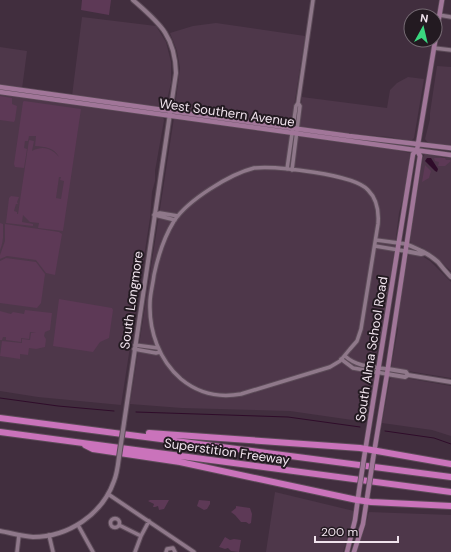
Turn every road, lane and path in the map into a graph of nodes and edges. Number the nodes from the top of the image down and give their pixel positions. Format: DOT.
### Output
graph roads {
  1 [pos="134,0"];
  2 [pos="313,0"];
  3 [pos="434,48"];
  4 [pos="451,50"];
  5 [pos="0,87"];
  6 [pos="0,92"];
  7 [pos="122,104"];
  8 [pos="92,105"];
  9 [pos="170,113"];
  10 [pos="295,130"];
  11 [pos="418,144"];
  12 [pos="451,148"];
  13 [pos="418,150"];
  14 [pos="451,155"];
  15 [pos="287,169"];
  16 [pos="292,170"];
  17 [pos="154,215"];
  18 [pos="178,216"];
  19 [pos="175,220"];
  20 [pos="376,240"];
  21 [pos="399,243"];
  22 [pos="406,244"];
  23 [pos="375,246"];
  24 [pos="398,250"];
  25 [pos="405,251"];
  26 [pos="425,253"];
  27 [pos="451,277"];
  28 [pos="134,347"];
  29 [pos="159,350"];
  30 [pos="345,356"];
  31 [pos="342,359"];
  32 [pos="378,370"];
  33 [pos="388,372"];
  34 [pos="451,382"];
  35 [pos="0,418"];
  36 [pos="85,428"];
  37 [pos="0,433"];
  38 [pos="80,442"];
  39 [pos="365,449"];
  40 [pos="375,450"];
  41 [pos="451,464"];
  42 [pos="451,477"];
  43 [pos="451,492"];
  44 [pos="108,494"];
  45 [pos="358,500"];
  46 [pos="367,502"];
  47 [pos="451,506"];
  48 [pos="149,521"];
  49 [pos="78,525"];
  50 [pos="119,525"];
  51 [pos="0,531"];
  52 [pos="18,535"];
  53 [pos="49,535"];
  54 [pos="141,536"];
  55 [pos="178,541"];
  56 [pos="174,550"];
  57 [pos="17,552"];
  58 [pos="53,552"];
  59 [pos="93,552"];
  60 [pos="135,552"];
  61 [pos="166,552"];
  62 [pos="194,552"];
  63 [pos="347,552"];
  64 [pos="354,552"];
  1 -- 9 [label="street, South Longmore"];
  2 -- 10 [label="street"];
  3 -- 4 [label="street"];
  3 -- 11 [label="main road, South Alma School Road"];
  5 -- 7 [label="main road, West Southern Avenue"];
  6 -- 8 [label="main road, West Southern Avenue"];
  7 -- 8 [label="main road"];
  7 -- 9 [label="main road, West Southern Avenue"];
  8 -- 9 [label="main road, West Southern Avenue"];
  9 -- 10 [label="main road, West Southern Avenue"];
  9 -- 17 [label="street, South Longmore"];
  10 -- 11 [label="main road, West Southern Avenue"];
  10 -- 13 [label="main road, West Southern Avenue"];
  10 -- 15 [label="street"];
  10 -- 16 [label="street"];
  11 -- 12 [label="main road, West Southern Avenue"];
  11 -- 13 [label="main road, South Alma School Road"];
  13 -- 14 [label="main road, West Southern Avenue"];
  13 -- 21 [label="main road, South Alma School Road"];
  13 -- 22 [label="main road, South Alma School Road"];
  15 -- 16 [label="street"];
  15 -- 18 [label="street"];
  16 -- 20 [label="street"];
  17 -- 18 [label="street"];
  17 -- 19 [label="street"];
  17 -- 28 [label="street, South Longmore"];
  18 -- 19 [label="street"];
  19 -- 29 [label="street"];
  20 -- 21 [label="street"];
  20 -- 23 [label="street"];
  21 -- 22 [label="street"];
  21 -- 24 [label="main road, South Alma School Road"];
  22 -- 25 [label="main road, South Alma School Road"];
  22 -- 26 [label="street"];
  23 -- 24 [label="street"];
  23 -- 30 [label="street"];
  24 -- 25 [label="street"];
  24 -- 32 [label="main road, South Alma School Road"];
  25 -- 26 [label="street"];
  25 -- 33 [label="main road, South Alma School Road"];
  26 -- 27 [label="street"];
  28 -- 29 [label="street"];
  28 -- 44 [label="street, South Longmore, bridge"];
  29 -- 31 [label="street"];
  30 -- 31 [label="street"];
  30 -- 32 [label="street"];
  31 -- 32 [label="street"];
  32 -- 33 [label="street"];
  32 -- 39 [label="main road, South Alma School Road"];
  33 -- 34 [label="street"];
  33 -- 40 [label="main road, South Alma School Road"];
  35 -- 36 [label="highway, Superstition Freeway"];
  36 -- 39 [label="highway"];
  36 -- 42 [label="highway, Superstition Freeway"];
  37 -- 38 [label="highway, Superstition Freeway"];
  38 -- 43 [label="highway, Superstition Freeway"];
  38 -- 45 [label="highway"];
  39 -- 40 [label="highway"];
  39 -- 45 [label="main road, South Alma School Road, bridge"];
  40 -- 41 [label="highway"];
  40 -- 46 [label="main road, South Alma School Road, bridge"];
  44 -- 48 [label="street"];
  44 -- 49 [label="street, South Longmore"];
  45 -- 46 [label="highway"];
  45 -- 63 [label="main road, South Alma School Road"];
  46 -- 47 [label="highway"];
  46 -- 64 [label="main road, South Alma School Road"];
  48 -- 54 [label="street"];
  48 -- 55 [label="street"];
  49 -- 53 [label="street, South Longmore"];
  49 -- 59 [label="street"];
  50 -- 54 [label="street"];
  51 -- 52 [label="street, South Longmore"];
  52 -- 53 [label="street, South Longmore"];
  52 -- 57 [label="street"];
  53 -- 58 [label="street"];
  54 -- 60 [label="street"];
  55 -- 56 [label="street"];
  55 -- 62 [label="street"];
  56 -- 61 [label="street"];
}
